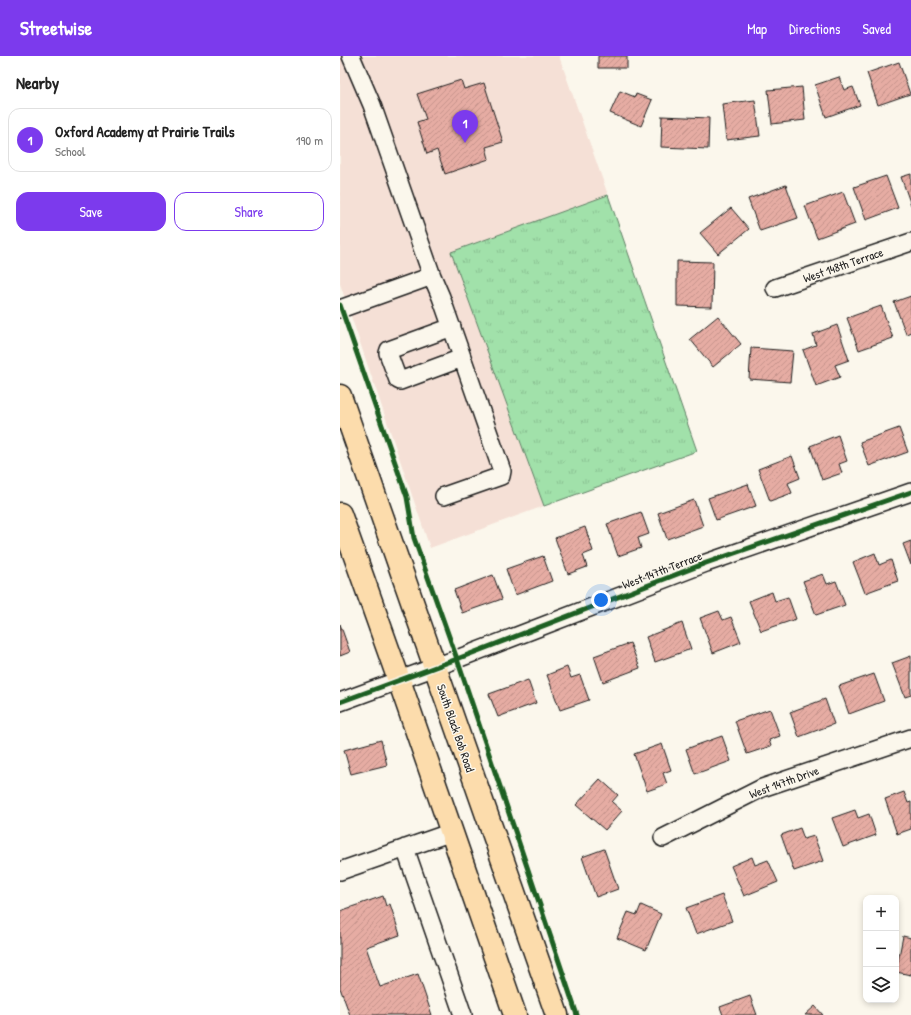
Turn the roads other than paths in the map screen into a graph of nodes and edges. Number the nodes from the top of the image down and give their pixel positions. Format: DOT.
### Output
graph roads {
  1 [pos="351,59"];
  2 [pos="911,242"];
  3 [pos="432,276"];
  4 [pos="775,288"];
  5 [pos="340,309"];
  6 [pos="452,327"];
  7 [pos="462,358"];
  8 [pos="340,396"];
  9 [pos="911,492"];
  10 [pos="444,496"];
  11 [pos="340,514"];
  12 [pos="435,667"];
  13 [pos="399,680"];
  14 [pos="340,702"];
  15 [pos="911,738"];
  16 [pos="452,832"];
  17 [pos="662,838"];
  18 [pos="405,848"];
  19 [pos="340,871"];
  20 [pos="463,1015"];
  21 [pos="515,1015"];
  22 [pos="557,1015"];
  1 -- 3 [label="street"];
  2 -- 4 [label="street, West 148th Terrace"];
  3 -- 5 [label="street"];
  3 -- 6 [label="street"];
  6 -- 7 [label="street"];
  6 -- 7 [label="street"];
  7 -- 10 [label="street"];
  8 -- 12 [label="main road, South Black Bob Road"];
  9 -- 12 [label="street, West 147th Terrace"];
  11 -- 13 [label="main road"];
  12 -- 13 [label="street, West 147th Terrace"];
  12 -- 22 [label="main road, South Black Bob Road"];
  13 -- 14 [label="street, West 147th Terrace"];
  13 -- 16 [label="main road"];
  15 -- 17 [label="street, West 147th Drive"];
  16 -- 18 [label="street"];
  16 -- 21 [label="main road"];
  18 -- 19 [label="street"];
  18 -- 20 [label="street"];
}
